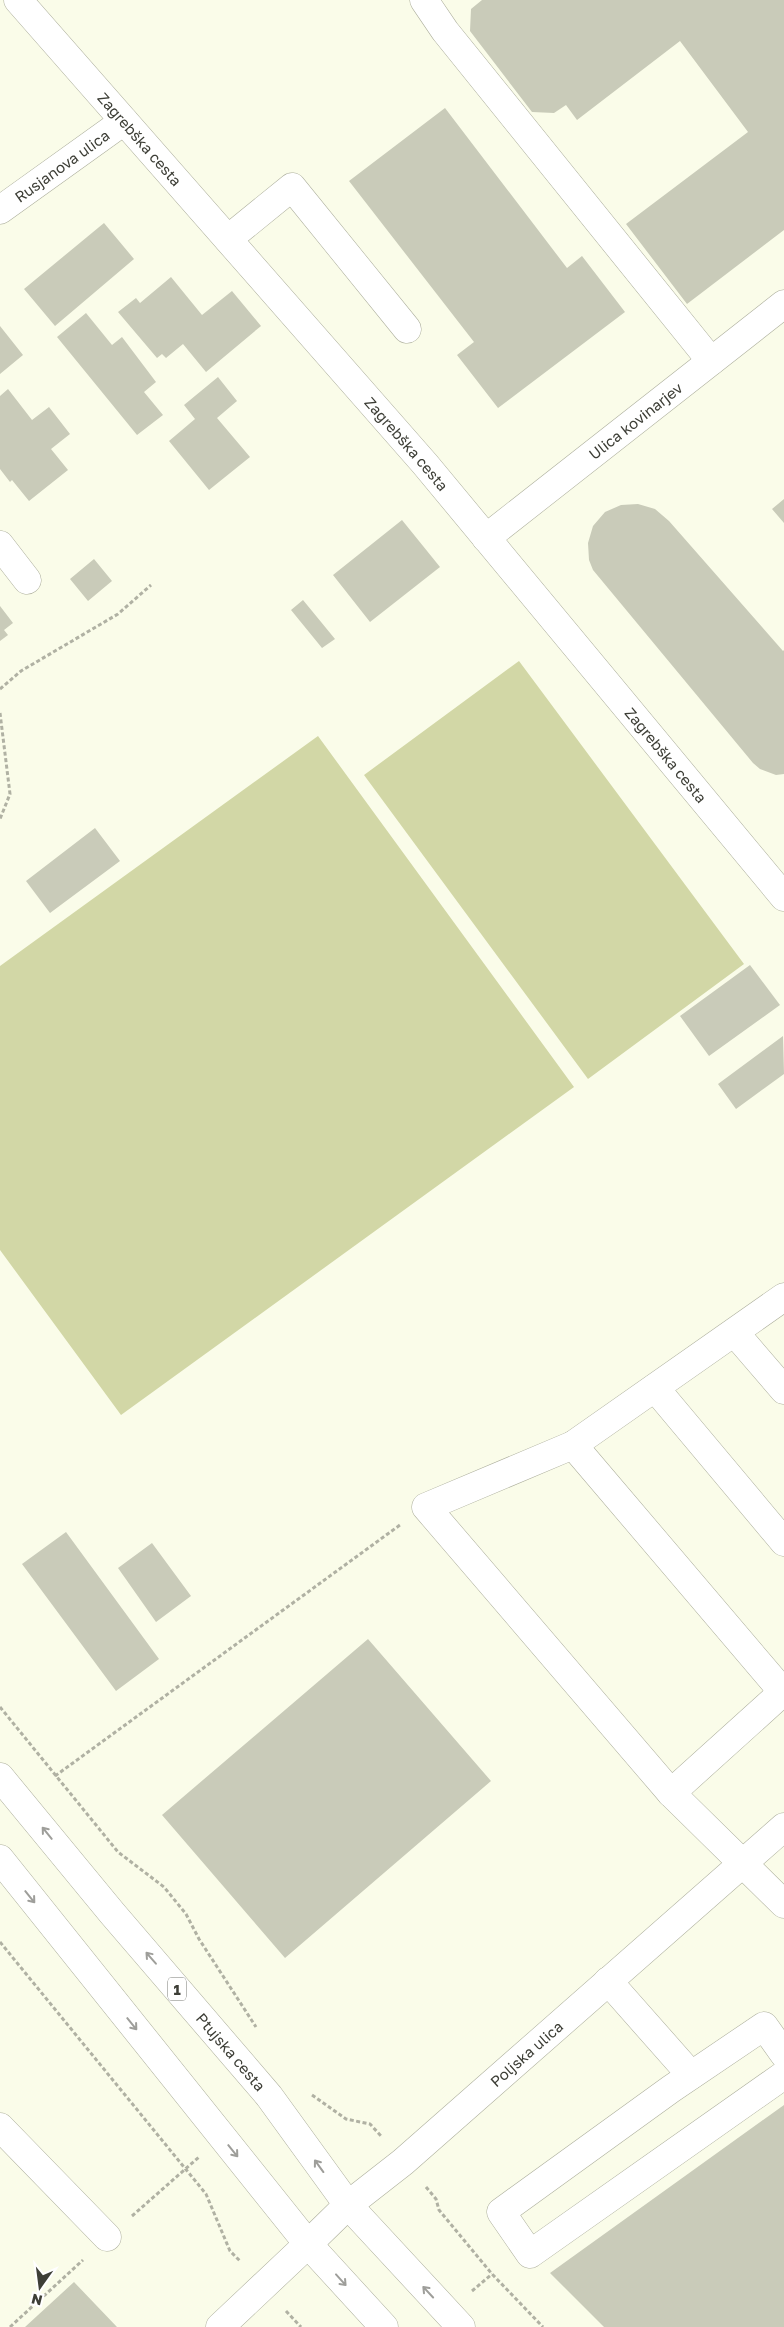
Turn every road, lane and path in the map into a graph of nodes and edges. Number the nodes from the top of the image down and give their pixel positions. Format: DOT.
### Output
graph roads {
  1 [pos="18,0"];
  2 [pos="424,0"];
  3 [pos="124,121"];
  4 [pos="0,210"];
  5 [pos="228,239"];
  6 [pos="784,304"];
  7 [pos="407,329"];
  8 [pos="711,361"];
  9 [pos="486,538"];
  10 [pos="0,545"];
  11 [pos="26,580"];
  12 [pos="151,585"];
  13 [pos="0,689"];
  14 [pos="0,713"];
  15 [pos="0,819"];
  16 [pos="784,897"];
  17 [pos="784,1297"];
  18 [pos="735,1333"];
  19 [pos="655,1388"];
  20 [pos="784,1390"];
  21 [pos="573,1445"];
  22 [pos="426,1507"];
  23 [pos="784,1542"];
  24 [pos="784,1692"];
  25 [pos="0,1707"];
  26 [pos="55,1776"];
  27 [pos="0,1777"];
  28 [pos="671,1793"];
  29 [pos="784,1827"];
  30 [pos="0,1859"];
  31 [pos="744,1863"];
  32 [pos="784,1904"];
  33 [pos="0,1942"];
  34 [pos="608,1981"];
  35 [pos="259,2030"];
  36 [pos="784,2058"];
  37 [pos="691,2076"];
  38 [pos="309,2094"];
  39 [pos="370,2124"];
  40 [pos="0,2127"];
  41 [pos="185,2170"];
  42 [pos="436,2199"];
  43 [pos="348,2205"];
  44 [pos="107,2237"];
  45 [pos="308,2244"];
  46 [pos="230,2251"];
  47 [pos="10,2327"];
  48 [pos="220,2327"];
  49 [pos="384,2327"];
  50 [pos="461,2327"];
  51 [pos="543,2327"];
  1 -- 3 [label="street, Zagrebška cesta"];
  2 -- 8 [label="street"];
  3 -- 4 [label="street, Rusjanova ulica"];
  3 -- 5 [label="street, Zagrebška cesta"];
  5 -- 7 [label="street"];
  5 -- 9 [label="street, Zagrebška cesta"];
  6 -- 8 [label="street, Ulica kovinarjev"];
  8 -- 9 [label="street, Ulica kovinarjev"];
  9 -- 16 [label="street, Zagrebška cesta"];
  10 -- 11 [label="street"];
  12 -- 13 [label="path"];
  14 -- 15 [label="path"];
  17 -- 18 [label="street"];
  18 -- 19 [label="street"];
  18 -- 20 [label="street"];
  19 -- 21 [label="street"];
  19 -- 23 [label="street"];
  21 -- 22 [label="street"];
  21 -- 24 [label="street"];
  22 -- 26 [label="path"];
  22 -- 28 [label="street"];
  24 -- 28 [label="street"];
  25 -- 26 [label="path"];
  26 -- 35 [label="path"];
  43 -- 27 [label="street, Ptujska cesta / 1, one-way"];
  28 -- 31 [label="street"];
  29 -- 31 [label="street, Poljska ulica"];
  30 -- 45 [label="street, one-way"];
  31 -- 32 [label="street"];
  31 -- 34 [label="street, Poljska ulica"];
  33 -- 41 [label="path"];
  34 -- 37 [label="street"];
  34 -- 43 [label="street, Poljska ulica"];
  36 -- 37 [label="street"];
  36 -- 37 [label="street"];
  38 -- 39 [label="path"];
  40 -- 44 [label="street"];
  41 -- 44 [label="path"];
  41 -- 46 [label="path"];
  42 -- 51 [label="path"];
  43 -- 45 [label="street, Poljska ulica"];
  50 -- 43 [label="street, Ptujska cesta / 1, one-way"];
  44 -- 47 [label="path"];
  45 -- 48 [label="street, Poljska ulica"];
  45 -- 49 [label="street, one-way"];
}
